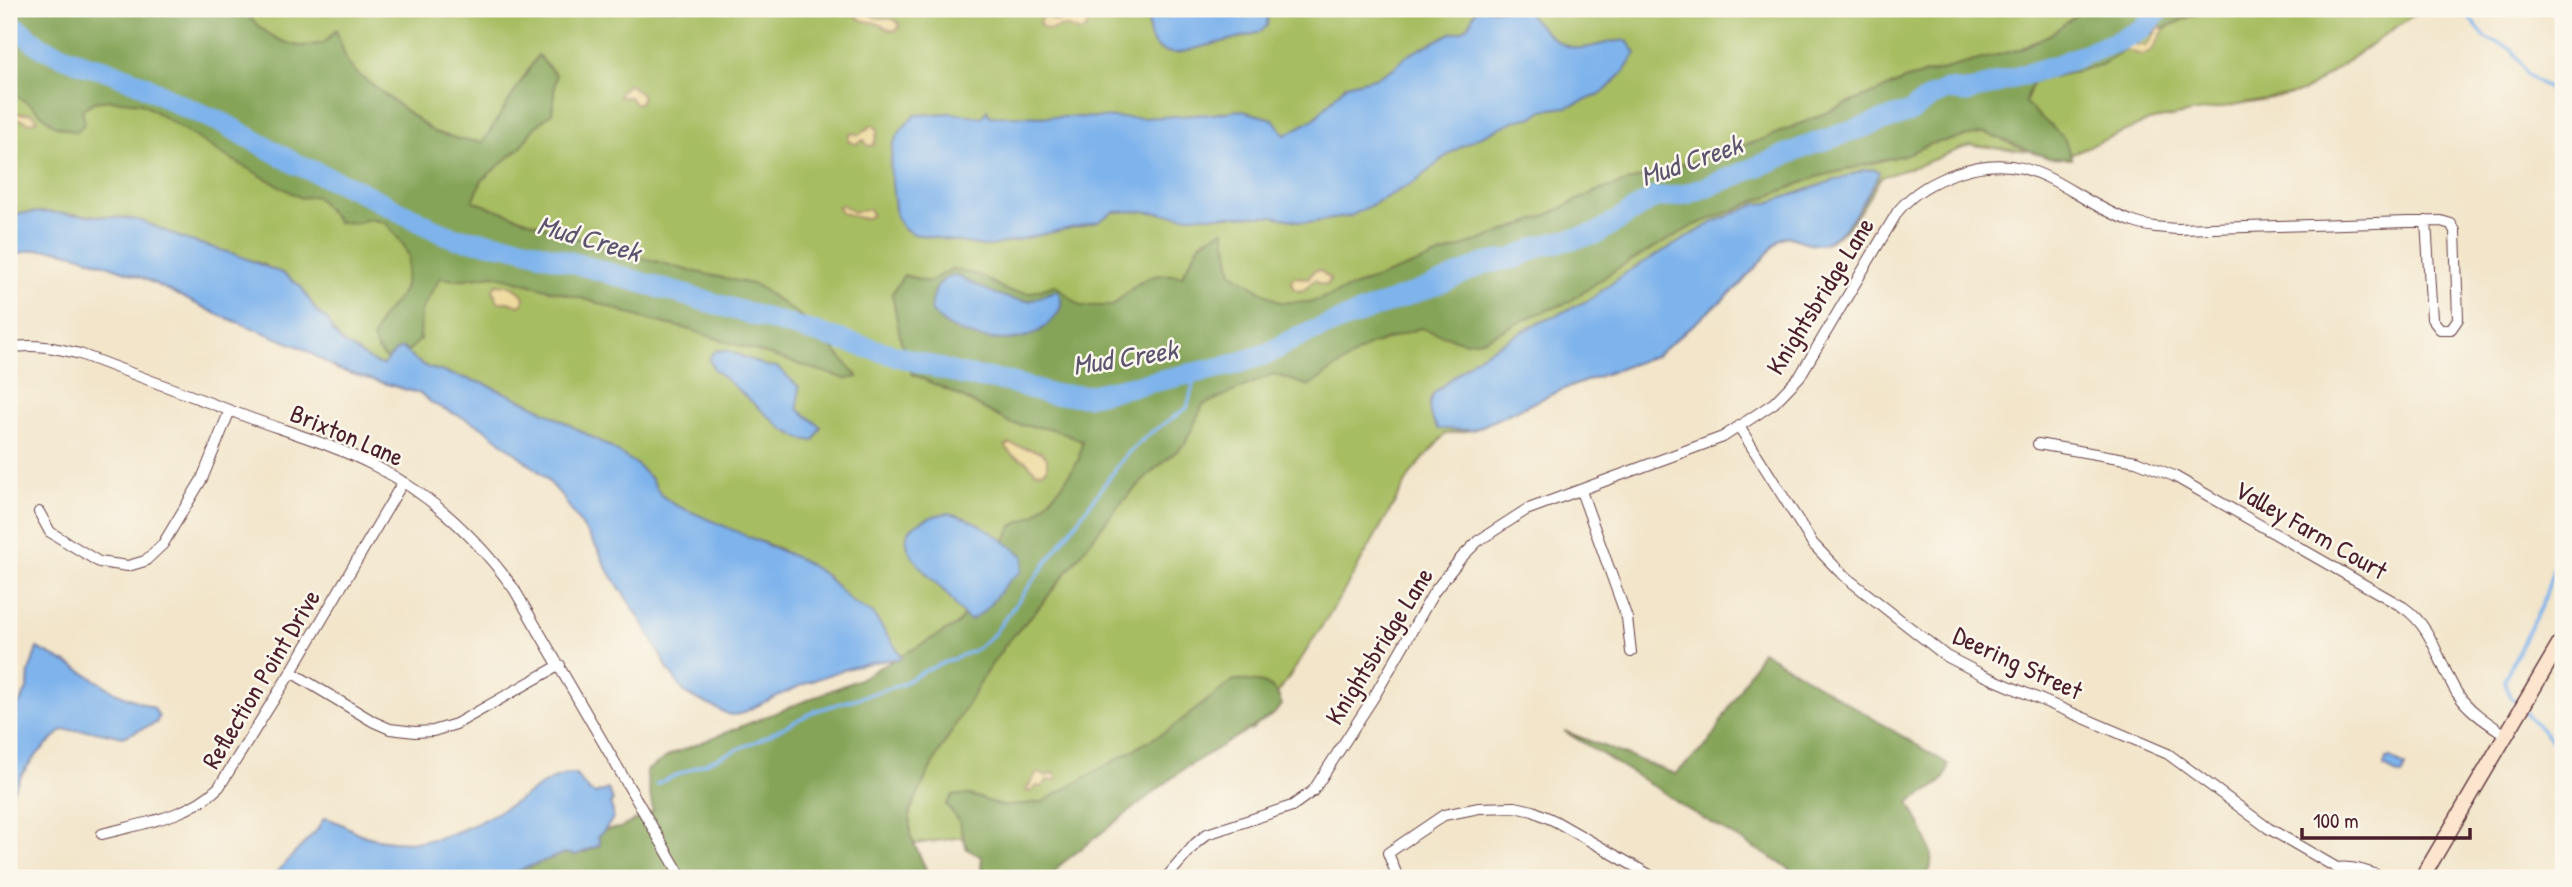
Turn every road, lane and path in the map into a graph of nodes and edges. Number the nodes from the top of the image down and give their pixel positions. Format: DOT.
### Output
graph roads {
  1 [pos="2427,221"];
  2 [pos="9,348"];
  3 [pos="230,410"];
  4 [pos="1740,428"];
  5 [pos="2038,444"];
  6 [pos="403,482"];
  7 [pos="1581,491"];
  8 [pos="39,512"];
  9 [pos="2563,638"];
  10 [pos="1631,652"];
  11 [pos="560,666"];
  12 [pos="291,672"];
  13 [pos="2506,735"];
  14 [pos="102,834"];
  15 [pos="2337,868"];
  16 [pos="1637,874"];
  17 [pos="682,878"];
  18 [pos="1166,878"];
  19 [pos="1398,878"];
  20 [pos="1655,878"];
  21 [pos="2344,878"];
  22 [pos="2383,878"];
  23 [pos="2422,878"];
  1 -- 1 [label="street, Knightsbridge Lane"];
  1 -- 4 [label="street, Knightsbridge Lane"];
  2 -- 3 [label="street, Brixton Lane"];
  3 -- 6 [label="street, Brixton Lane"];
  3 -- 8 [label="street"];
  4 -- 7 [label="street, Knightsbridge Lane"];
  4 -- 15 [label="street, Deering Street"];
  5 -- 13 [label="street, Valley Farm Court"];
  6 -- 11 [label="street, Brixton Lane"];
  6 -- 12 [label="street, Reflection Point Drive"];
  7 -- 10 [label="street"];
  7 -- 18 [label="street, Knightsbridge Lane"];
  9 -- 13 [label="main road"];
  11 -- 12 [label="street"];
  11 -- 17 [label="street, Brixton Lane"];
  12 -- 14 [label="street, Reflection Point Drive"];
  13 -- 23 [label="main road"];
  15 -- 21 [label="street, Deering Street"];
  15 -- 22 [label="street, Deering Street"];
  16 -- 19 [label="street"];
  16 -- 20 [label="street"];
}
